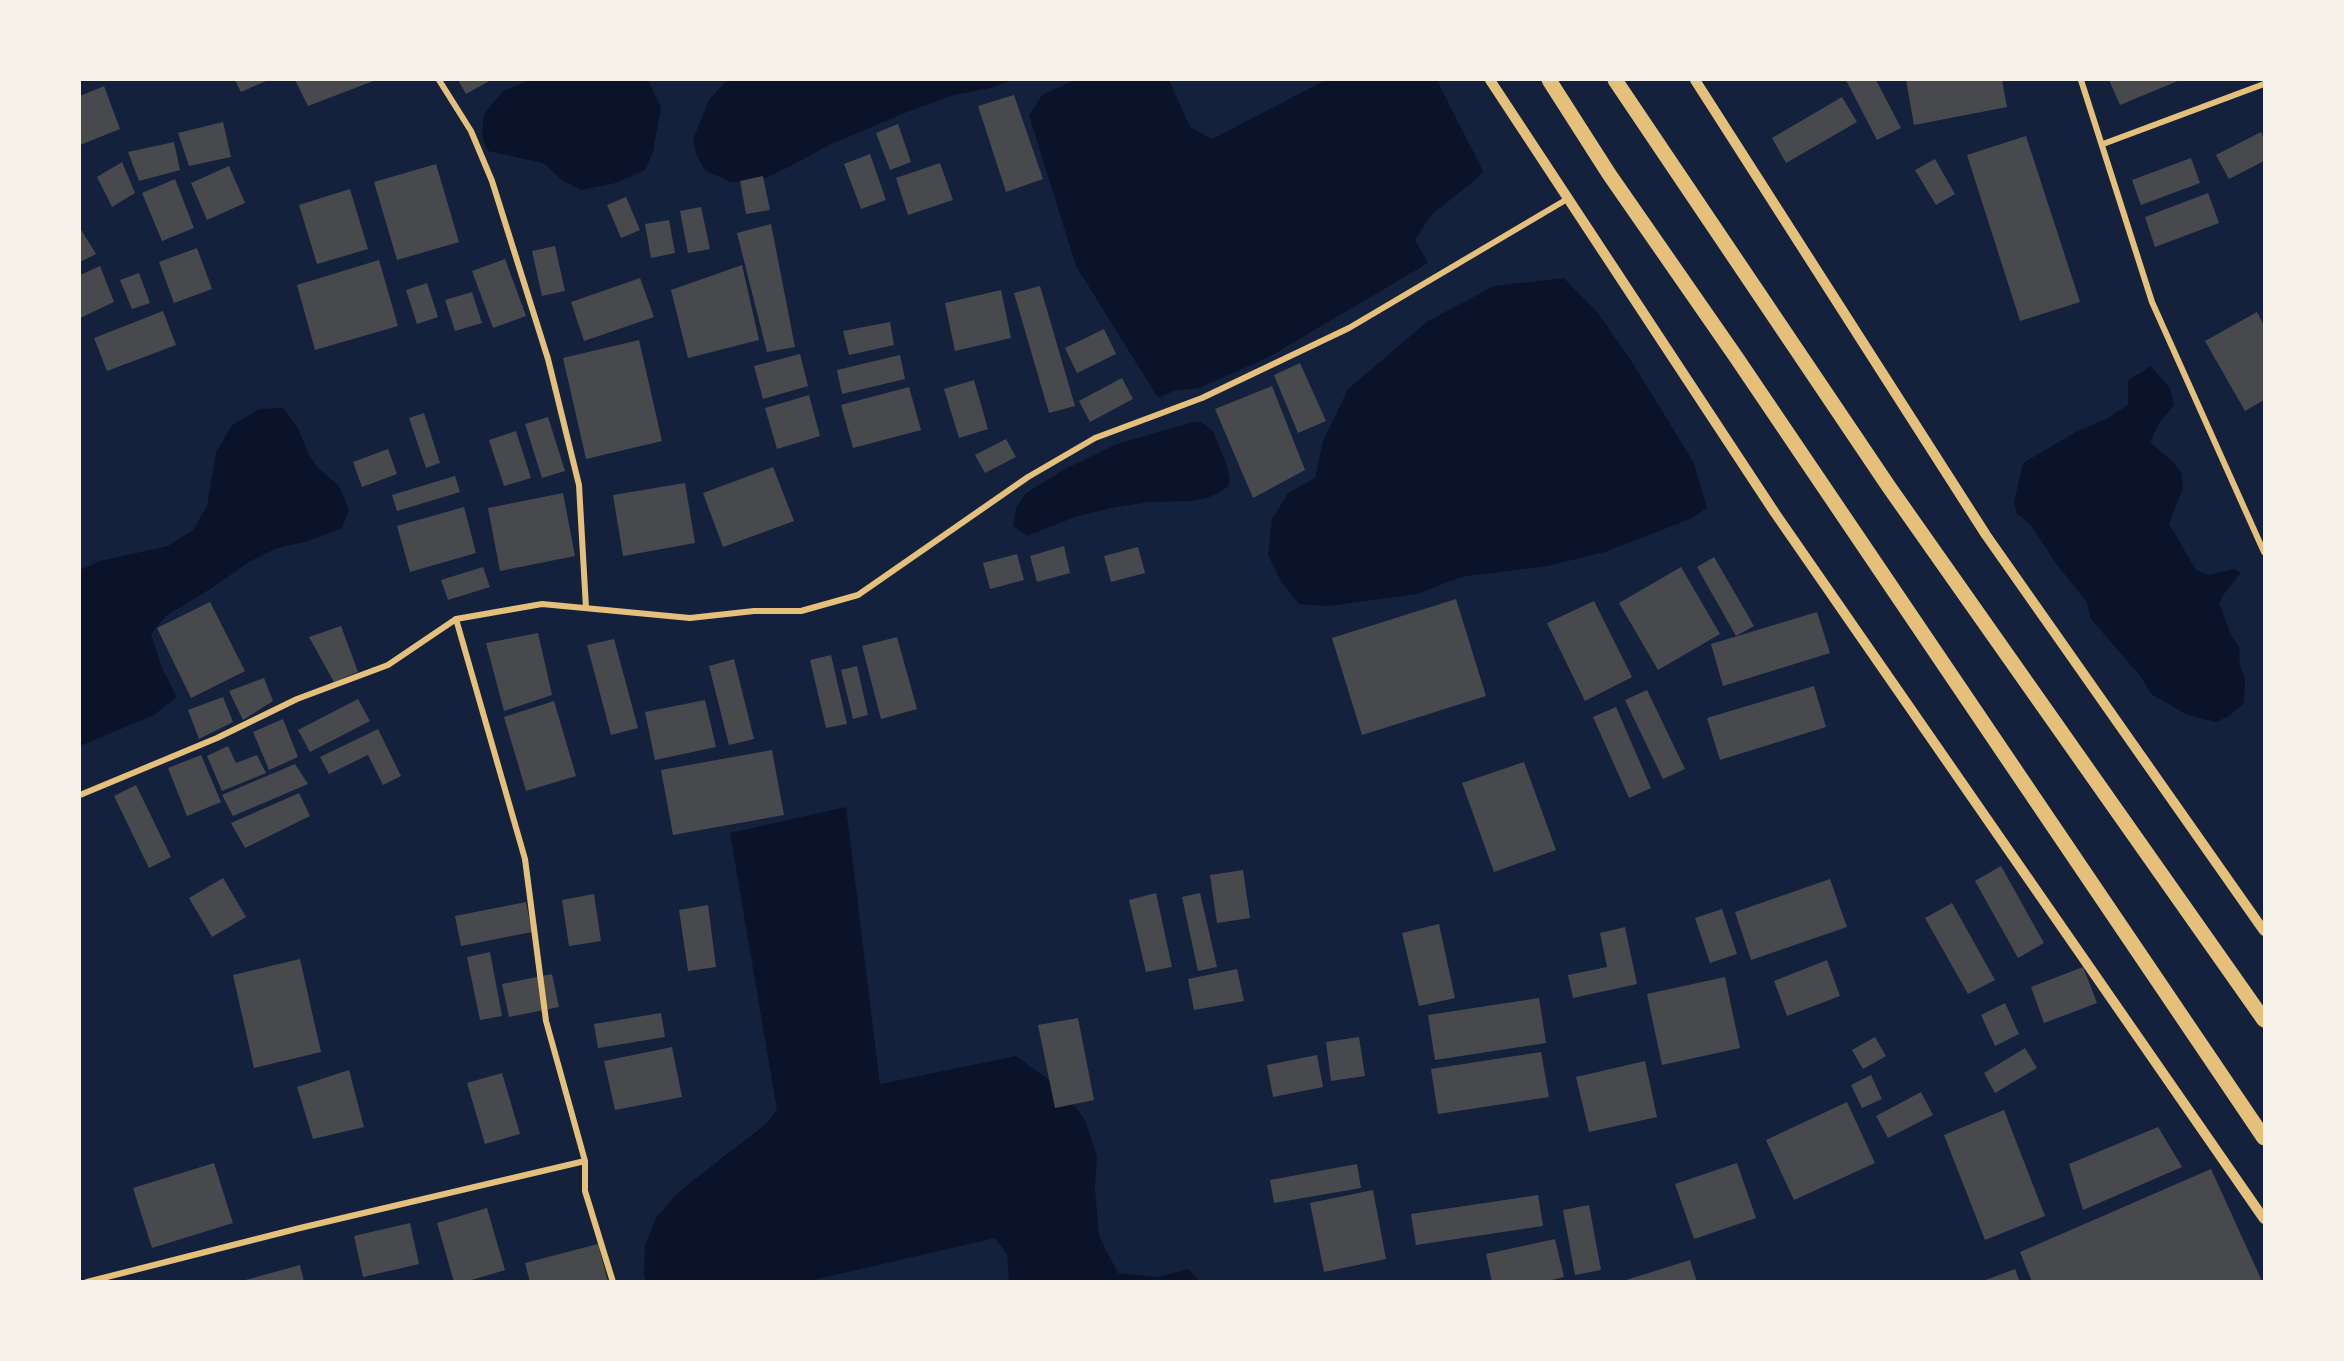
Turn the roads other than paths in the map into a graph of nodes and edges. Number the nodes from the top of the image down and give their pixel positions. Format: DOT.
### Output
graph roads {
  1 [pos="439,80"];
  2 [pos="1491,80"];
  3 [pos="1549,80"];
  4 [pos="1615,80"];
  5 [pos="1695,80"];
  6 [pos="2081,80"];
  7 [pos="2265,84"];
  8 [pos="2103,144"];
  9 [pos="1569,198"];
  10 [pos="2265,552"];
  11 [pos="586,608"];
  12 [pos="456,619"];
  13 [pos="80,795"];
  14 [pos="2265,931"];
  15 [pos="2265,1020"];
  16 [pos="2265,1138"];
  17 [pos="585,1161"];
  18 [pos="2265,1219"];
  19 [pos="87,1281"];
  20 [pos="614,1281"];
  1 -- 11 [label="street"];
  2 -- 9 [label="street"];
  3 -- 16 [label="main road"];
  4 -- 15 [label="main road"];
  5 -- 14 [label="street"];
  6 -- 8 [label="street"];
  7 -- 8 [label="street"];
  8 -- 10 [label="street"];
  9 -- 11 [label="street"];
  9 -- 18 [label="street"];
  11 -- 12 [label="street"];
  12 -- 13 [label="street"];
  12 -- 17 [label="street"];
  17 -- 19 [label="street"];
  17 -- 20 [label="street"];
}
